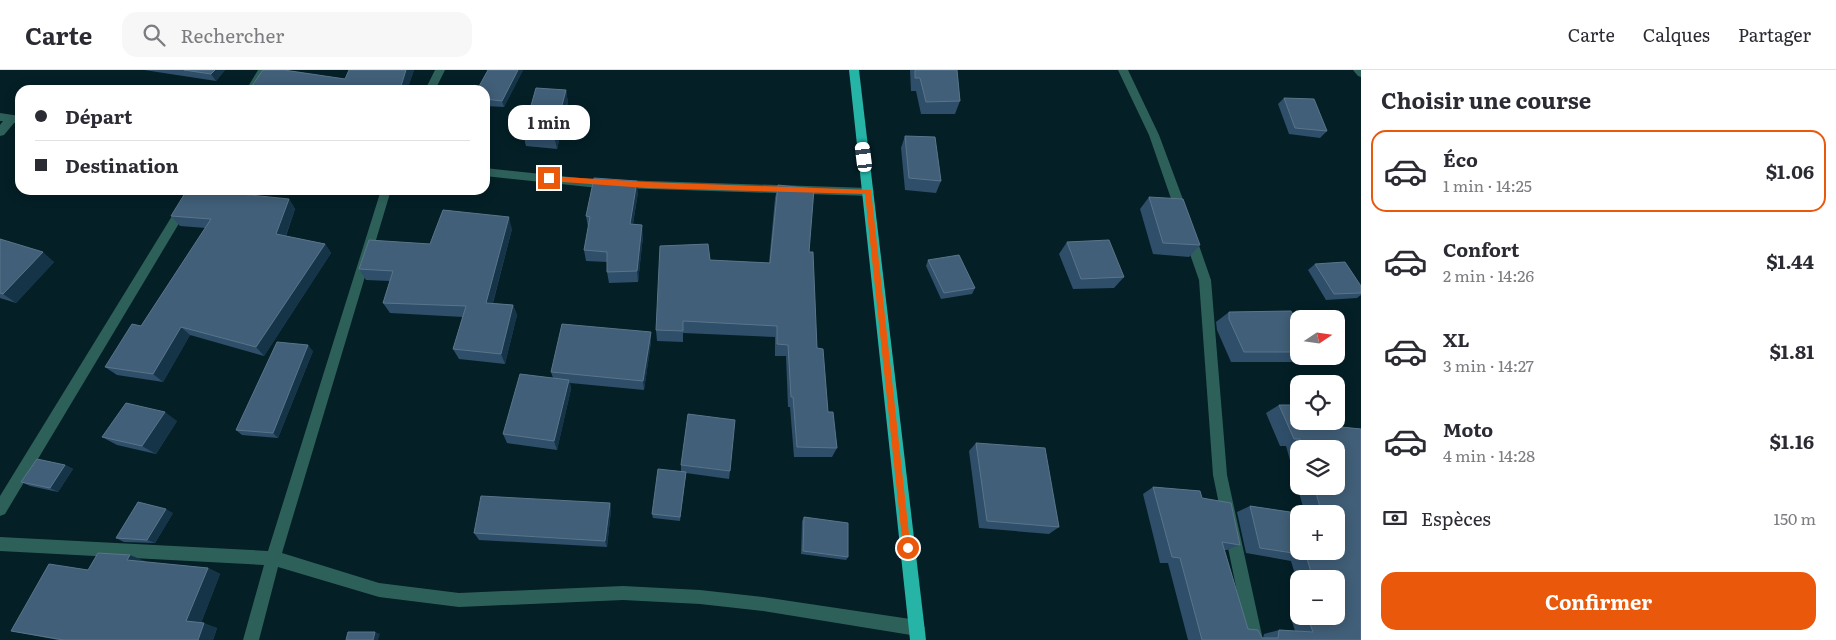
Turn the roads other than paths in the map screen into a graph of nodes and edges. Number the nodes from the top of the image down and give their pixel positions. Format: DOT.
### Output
graph roads {
  1 [pos="263,70"];
  2 [pos="440,70"];
  3 [pos="854,70"];
  4 [pos="1123,70"];
  5 [pos="1358,70"];
  6 [pos="1361,74"];
  7 [pos="253,85"];
  8 [pos="432,85"];
  9 [pos="10,119"];
  10 [pos="0,132"];
  11 [pos="490,173"];
  12 [pos="869,192"];
  13 [pos="191,195"];
  14 [pos="384,195"];
  15 [pos="0,509"];
  16 [pos="0,544"];
  17 [pos="273,558"];
  18 [pos="917,634"];
  19 [pos="250,640"];
  20 [pos="1255,640"];
  1 -- 7 [label="street"];
  2 -- 8 [label="street"];
  3 -- 12 [label="highway"];
  4 -- 20 [label="street"];
  5 -- 6 [label="street"];
  9 -- 10 [label="street"];
  11 -- 12 [label="street"];
  12 -- 18 [label="highway"];
  13 -- 15 [label="street"];
  14 -- 17 [label="street"];
  16 -- 17 [label="street"];
  17 -- 18 [label="street"];
  17 -- 19 [label="street"];
}
